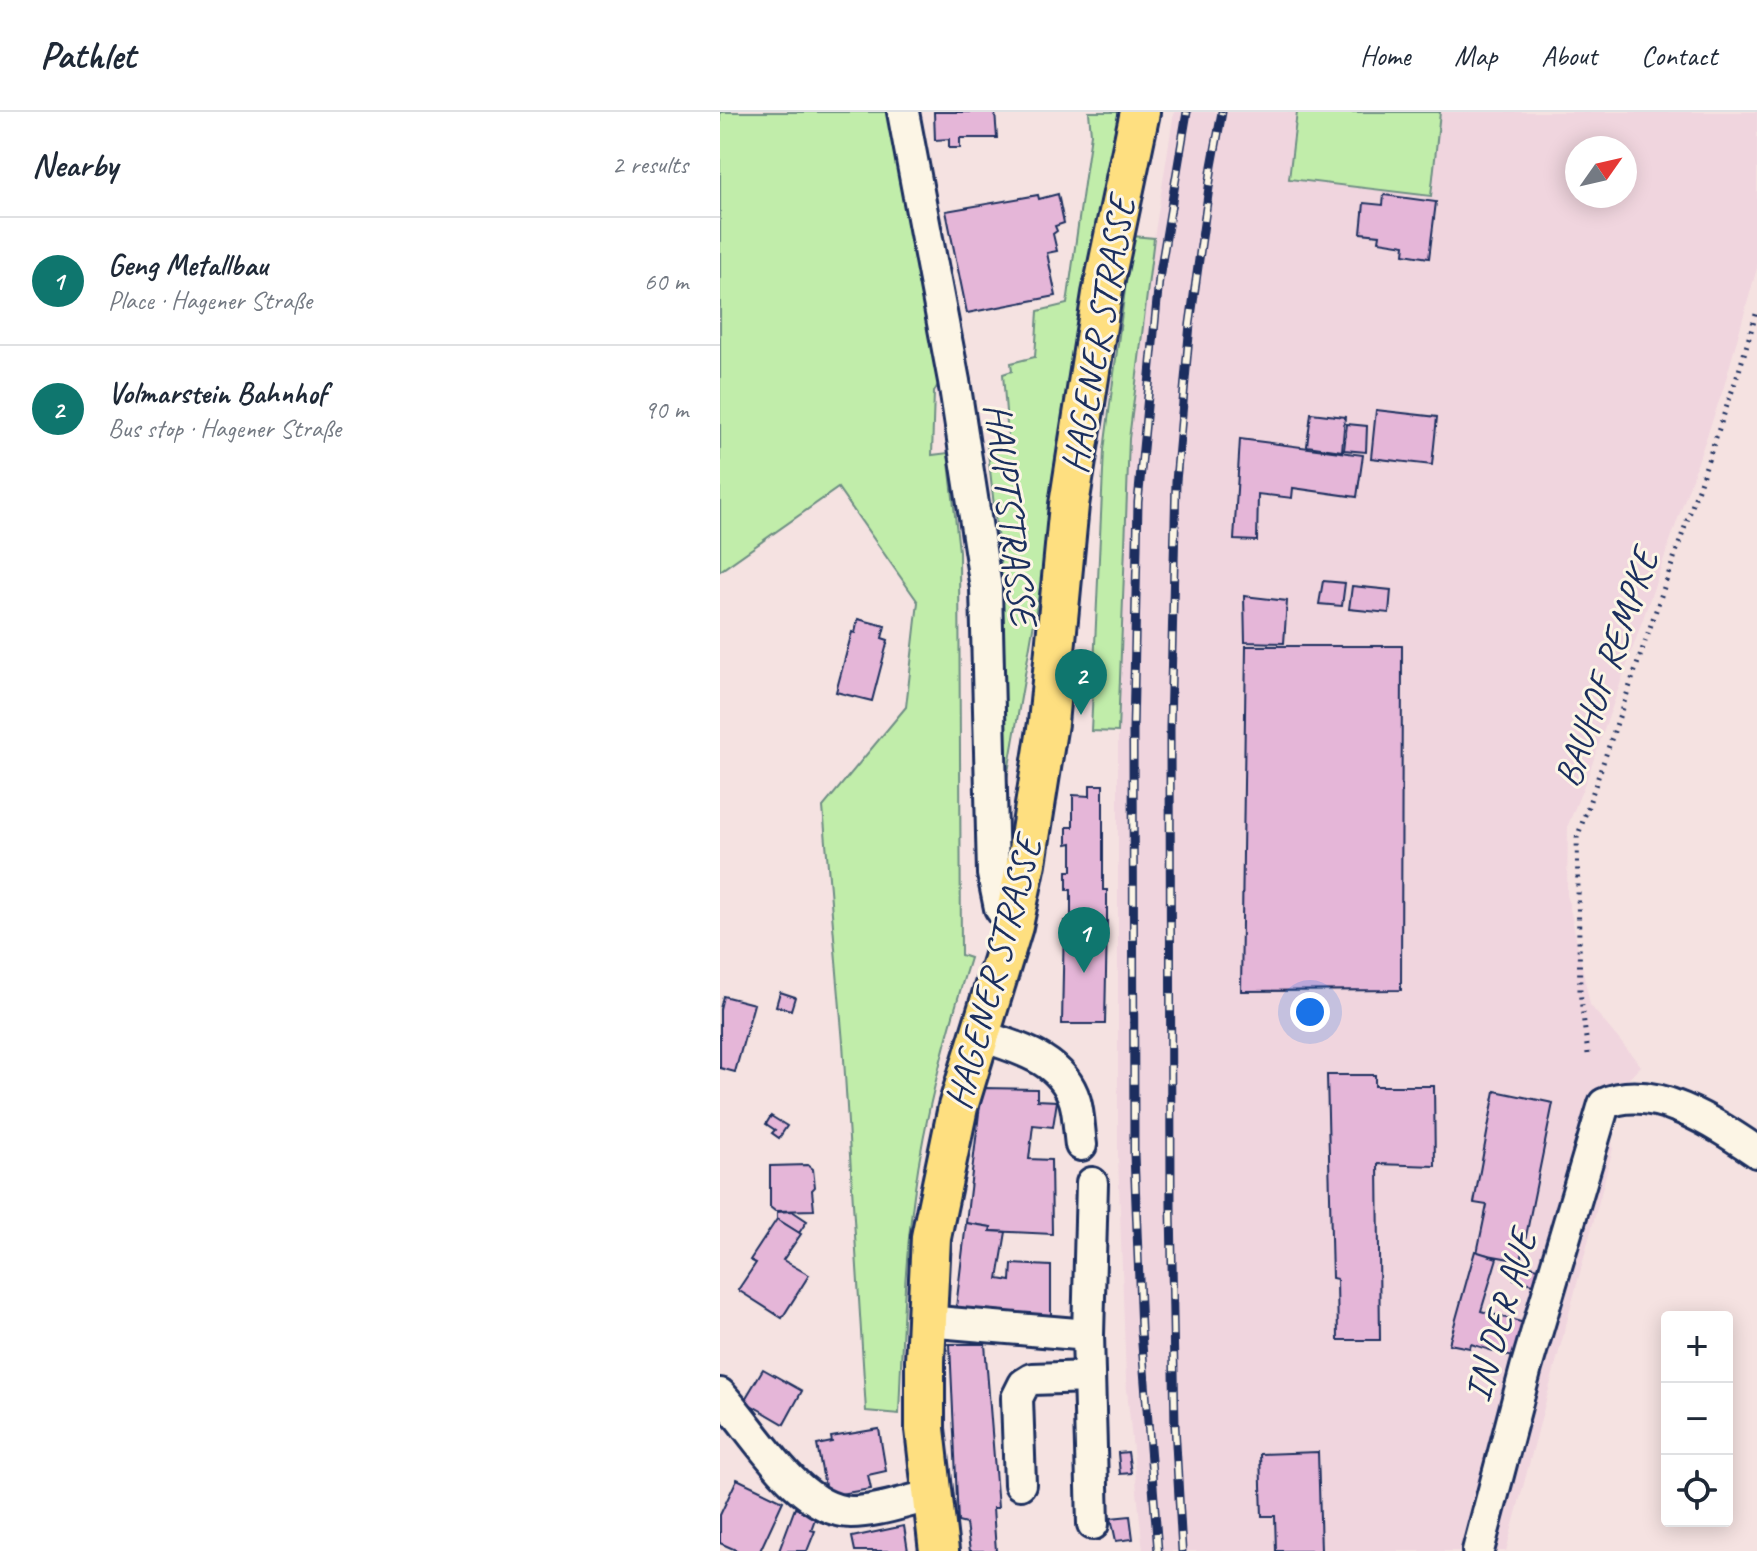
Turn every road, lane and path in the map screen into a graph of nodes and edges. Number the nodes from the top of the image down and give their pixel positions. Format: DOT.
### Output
graph roads {
  1 [pos="903,112"];
  2 [pos="1140,112"];
  3 [pos="1757,311"];
  4 [pos="1013,926"];
  5 [pos="979,1035"];
  6 [pos="1588,1054"];
  7 [pos="1081,1145"];
  8 [pos="1757,1152"];
  9 [pos="1092,1183"];
  10 [pos="926,1321"];
  11 [pos="1088,1335"];
  12 [pos="1089,1377"];
  13 [pos="720,1394"];
  14 [pos="1020,1484"];
  15 [pos="931,1496"];
  16 [pos="1093,1524"];
  17 [pos="939,1551"];
  18 [pos="1478,1551"];
  1 -- 4 [label="street, HAUPTSTRASSE"];
  2 -- 4 [label="main road, HAGENER STRASSE"];
  3 -- 6 [label="path, BAUHOF REMPKE"];
  4 -- 5 [label="main road, HAGENER STRASSE"];
  5 -- 7 [label="street"];
  5 -- 10 [label="main road, HAGENER STRASSE"];
  8 -- 18 [label="street, IN DER AUE"];
  9 -- 11 [label="street"];
  10 -- 11 [label="street"];
  10 -- 15 [label="main road, HAGENER STRASSE"];
  11 -- 12 [label="street"];
  12 -- 14 [label="street"];
  12 -- 16 [label="street"];
  13 -- 15 [label="street"];
  15 -- 17 [label="main road, HAGENER STRASSE"];
}
